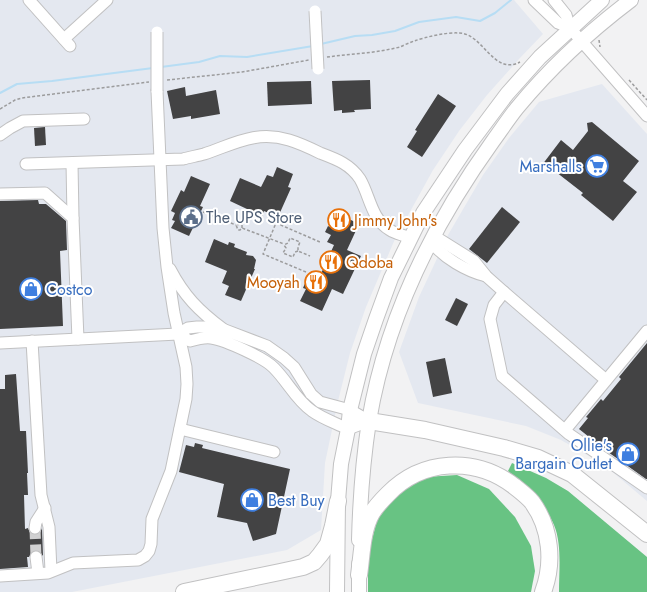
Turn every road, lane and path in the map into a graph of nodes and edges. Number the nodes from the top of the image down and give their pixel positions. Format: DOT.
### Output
graph roads {
  1 [pos="29,0"];
  2 [pos="107,0"];
  3 [pos="534,0"];
  4 [pos="554,0"];
  5 [pos="602,0"];
  6 [pos="631,0"];
  7 [pos="315,11"];
  8 [pos="570,28"];
  9 [pos="157,32"];
  10 [pos="599,38"];
  11 [pos="581,41"];
  12 [pos="600,48"];
  13 [pos="322,58"];
  14 [pos="524,59"];
  15 [pos="317,64"];
  16 [pos="628,79"];
  17 [pos="162,80"];
  18 [pos="150,82"];
  19 [pos="647,100"];
  20 [pos="0,109"];
  21 [pos="647,116"];
  22 [pos="84,119"];
  23 [pos="480,129"];
  24 [pos="0,135"];
  25 [pos="160,160"];
  26 [pos="72,163"];
  27 [pos="26,164"];
  28 [pos="0,194"];
  29 [pos="203,212"];
  30 [pos="73,218"];
  31 [pos="236,225"];
  32 [pos="242,228"];
  33 [pos="410,238"];
  34 [pos="270,239"];
  35 [pos="432,239"];
  36 [pos="320,242"];
  37 [pos="284,245"];
  38 [pos="298,251"];
  39 [pos="310,256"];
  40 [pos="166,261"];
  41 [pos="306,272"];
  42 [pos="504,292"];
  43 [pos="225,330"];
  44 [pos="647,331"];
  45 [pos="178,334"];
  46 [pos="78,339"];
  47 [pos="32,341"];
  48 [pos="0,343"];
  49 [pos="384,359"];
  50 [pos="606,380"];
  51 [pos="350,410"];
  52 [pos="369,421"];
  53 [pos="180,429"];
  54 [pos="348,429"];
  55 [pos="565,430"];
  56 [pos="274,452"];
  57 [pos="647,488"];
  58 [pos="338,501"];
  59 [pos="45,508"];
  60 [pos="35,528"];
  61 [pos="647,534"];
  62 [pos="36,557"];
  63 [pos="51,572"];
  64 [pos="38,573"];
  65 [pos="359,575"];
  66 [pos="0,576"];
  67 [pos="184,592"];
  68 [pos="337,592"];
  69 [pos="359,592"];
  70 [pos="543,592"];
  1 -- 2 [label="street"];
  3 -- 8 [label="street"];
  4 -- 8 [label="street"];
  5 -- 8 [label="main road"];
  6 -- 11 [label="main road"];
  7 -- 15 [label="street, bridge"];
  8 -- 11 [label="street"];
  8 -- 23 [label="main road"];
  9 -- 25 [label="street, bridge"];
  10 -- 12 [label="path"];
  11 -- 21 [label="street"];
  11 -- 35 [label="main road"];
  13 -- 14 [label="path"];
  15 -- 17 [label="path"];
  16 -- 19 [label="path"];
  18 -- 20 [label="path"];
  22 -- 24 [label="street"];
  23 -- 33 [label="main road"];
  23 -- 35 [label="main road"];
  25 -- 26 [label="street"];
  25 -- 33 [label="street"];
  25 -- 40 [label="street"];
  26 -- 27 [label="street"];
  26 -- 30 [label="street"];
  28 -- 30 [label="street"];
  29 -- 31 [label="path"];
  30 -- 46 [label="street"];
  31 -- 32 [label="path"];
  31 -- 32 [label="path"];
  32 -- 34 [label="path"];
  33 -- 49 [label="main road"];
  33 -- 51 [label="main road"];
  34 -- 36 [label="path"];
  34 -- 37 [label="path"];
  34 -- 41 [label="path"];
  35 -- 42 [label="street"];
  35 -- 49 [label="main road"];
  37 -- 38 [label="path"];
  37 -- 38 [label="path"];
  38 -- 39 [label="path"];
  40 -- 43 [label="street"];
  40 -- 45 [label="street"];
  42 -- 50 [label="street"];
  42 -- 55 [label="street"];
  43 -- 45 [label="street"];
  43 -- 51 [label="street"];
  44 -- 50 [label="street"];
  45 -- 46 [label="street"];
  45 -- 53 [label="street"];
  45 -- 54 [label="street"];
  46 -- 47 [label="street"];
  47 -- 48 [label="street"];
  47 -- 59 [label="street"];
  49 -- 52 [label="main road"];
  50 -- 55 [label="street"];
  51 -- 52 [label="street"];
  51 -- 54 [label="main road"];
  52 -- 54 [label="street"];
  52 -- 61 [label="highway"];
  52 -- 65 [label="main road"];
  53 -- 56 [label="street"];
  53 -- 63 [label="street"];
  54 -- 58 [label="main road"];
  55 -- 57 [label="street"];
  58 -- 67 [label="highway"];
  58 -- 68 [label="main road"];
  59 -- 60 [label="street"];
  59 -- 63 [label="street"];
  62 -- 64 [label="street"];
  63 -- 64 [label="street"];
  64 -- 66 [label="street"];
  65 -- 69 [label="main road"];
  65 -- 70 [label="highway"];
}
